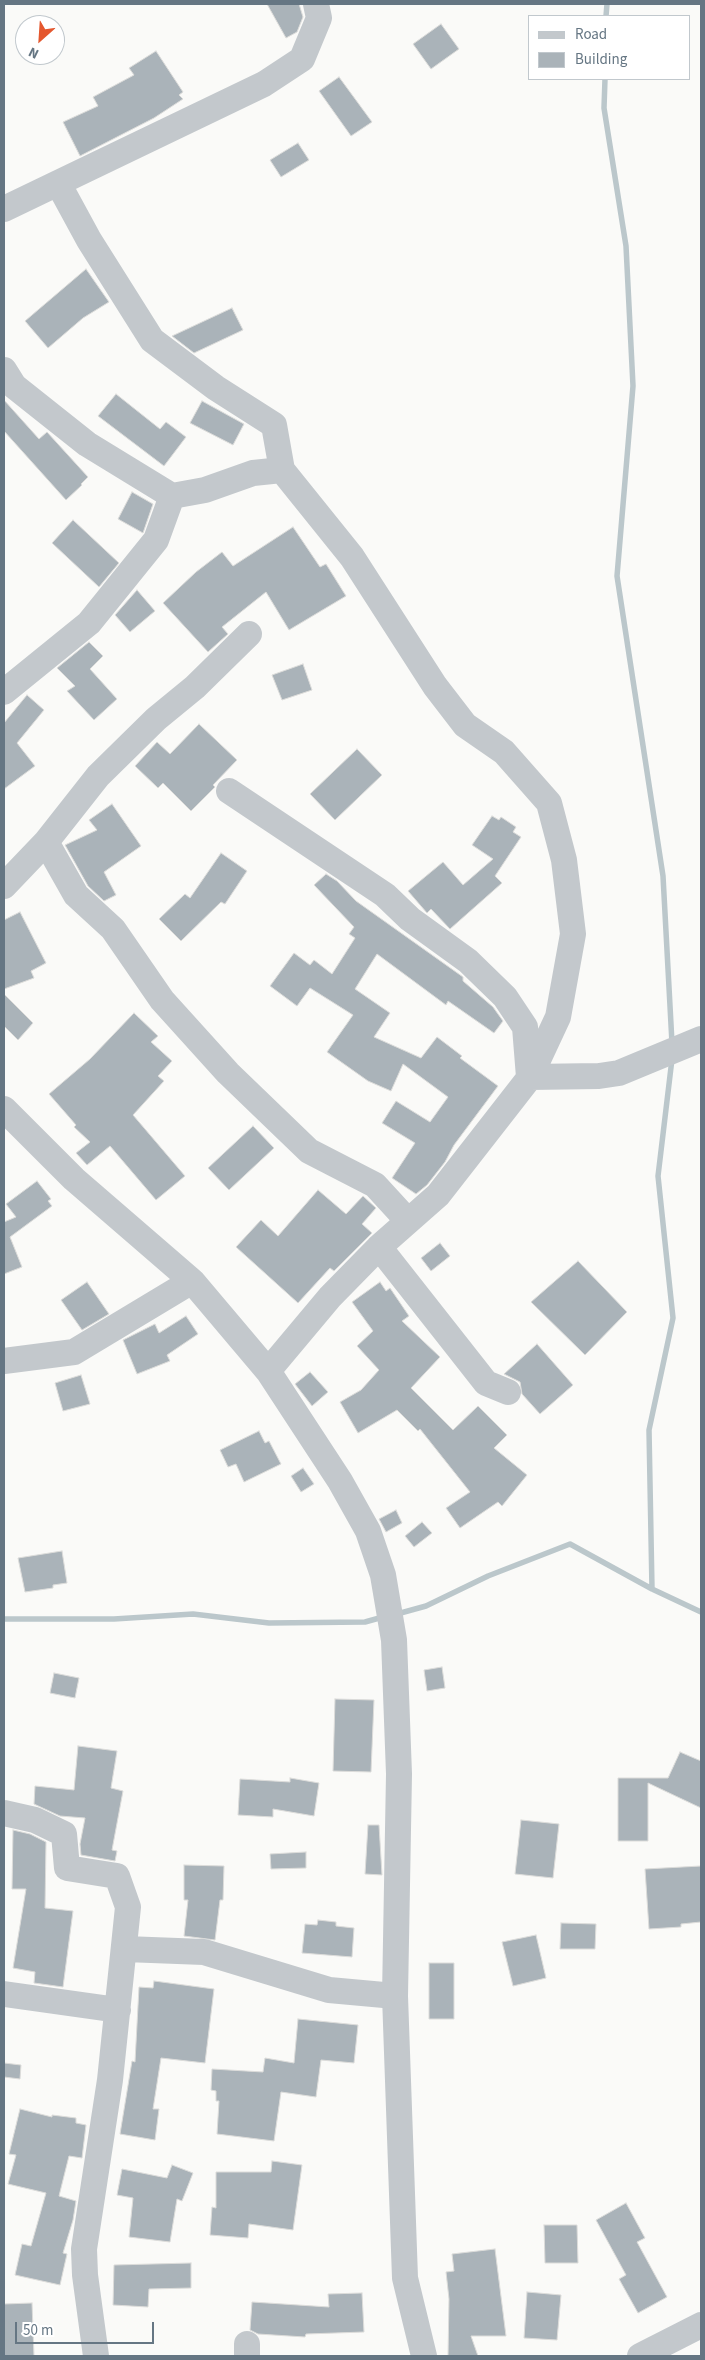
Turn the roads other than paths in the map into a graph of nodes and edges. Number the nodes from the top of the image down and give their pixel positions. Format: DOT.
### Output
graph roads {
  1 [pos="316,4"];
  2 [pos="58,183"];
  3 [pos="4,209"];
  4 [pos="4,370"];
  5 [pos="282,470"];
  6 [pos="172,496"];
  7 [pos="249,634"];
  8 [pos="4,692"];
  9 [pos="229,791"];
  10 [pos="46,842"];
  11 [pos="4,886"];
  12 [pos="701,1039"];
  13 [pos="530,1078"];
  14 [pos="4,1109"];
  15 [pos="408,1221"];
  16 [pos="379,1247"];
  17 [pos="192,1281"];
  18 [pos="4,1361"];
  19 [pos="268,1371"];
  20 [pos="508,1392"];
  21 [pos="4,1812"];
  22 [pos="125,1949"];
  23 [pos="4,1994"];
  24 [pos="394,1996"];
  25 [pos="118,2010"];
  26 [pos="701,2325"];
  27 [pos="96,2356"];
  28 [pos="424,2356"];
  29 [pos="640,2356"];
  1 -- 2 [label="street"];
  2 -- 3 [label="street"];
  2 -- 5 [label="street"];
  4 -- 6 [label="street"];
  5 -- 6 [label="street"];
  5 -- 13 [label="street"];
  6 -- 8 [label="street"];
  7 -- 10 [label="street"];
  9 -- 13 [label="street"];
  10 -- 11 [label="street"];
  10 -- 15 [label="street"];
  12 -- 13 [label="street"];
  13 -- 15 [label="street"];
  14 -- 17 [label="street"];
  15 -- 16 [label="street"];
  16 -- 19 [label="street"];
  16 -- 20 [label="street"];
  17 -- 18 [label="street"];
  17 -- 19 [label="street"];
  19 -- 24 [label="street"];
  21 -- 22 [label="street"];
  22 -- 24 [label="street"];
  22 -- 25 [label="street"];
  23 -- 25 [label="street"];
  24 -- 28 [label="street"];
  25 -- 27 [label="street"];
  26 -- 29 [label="street"];
}
